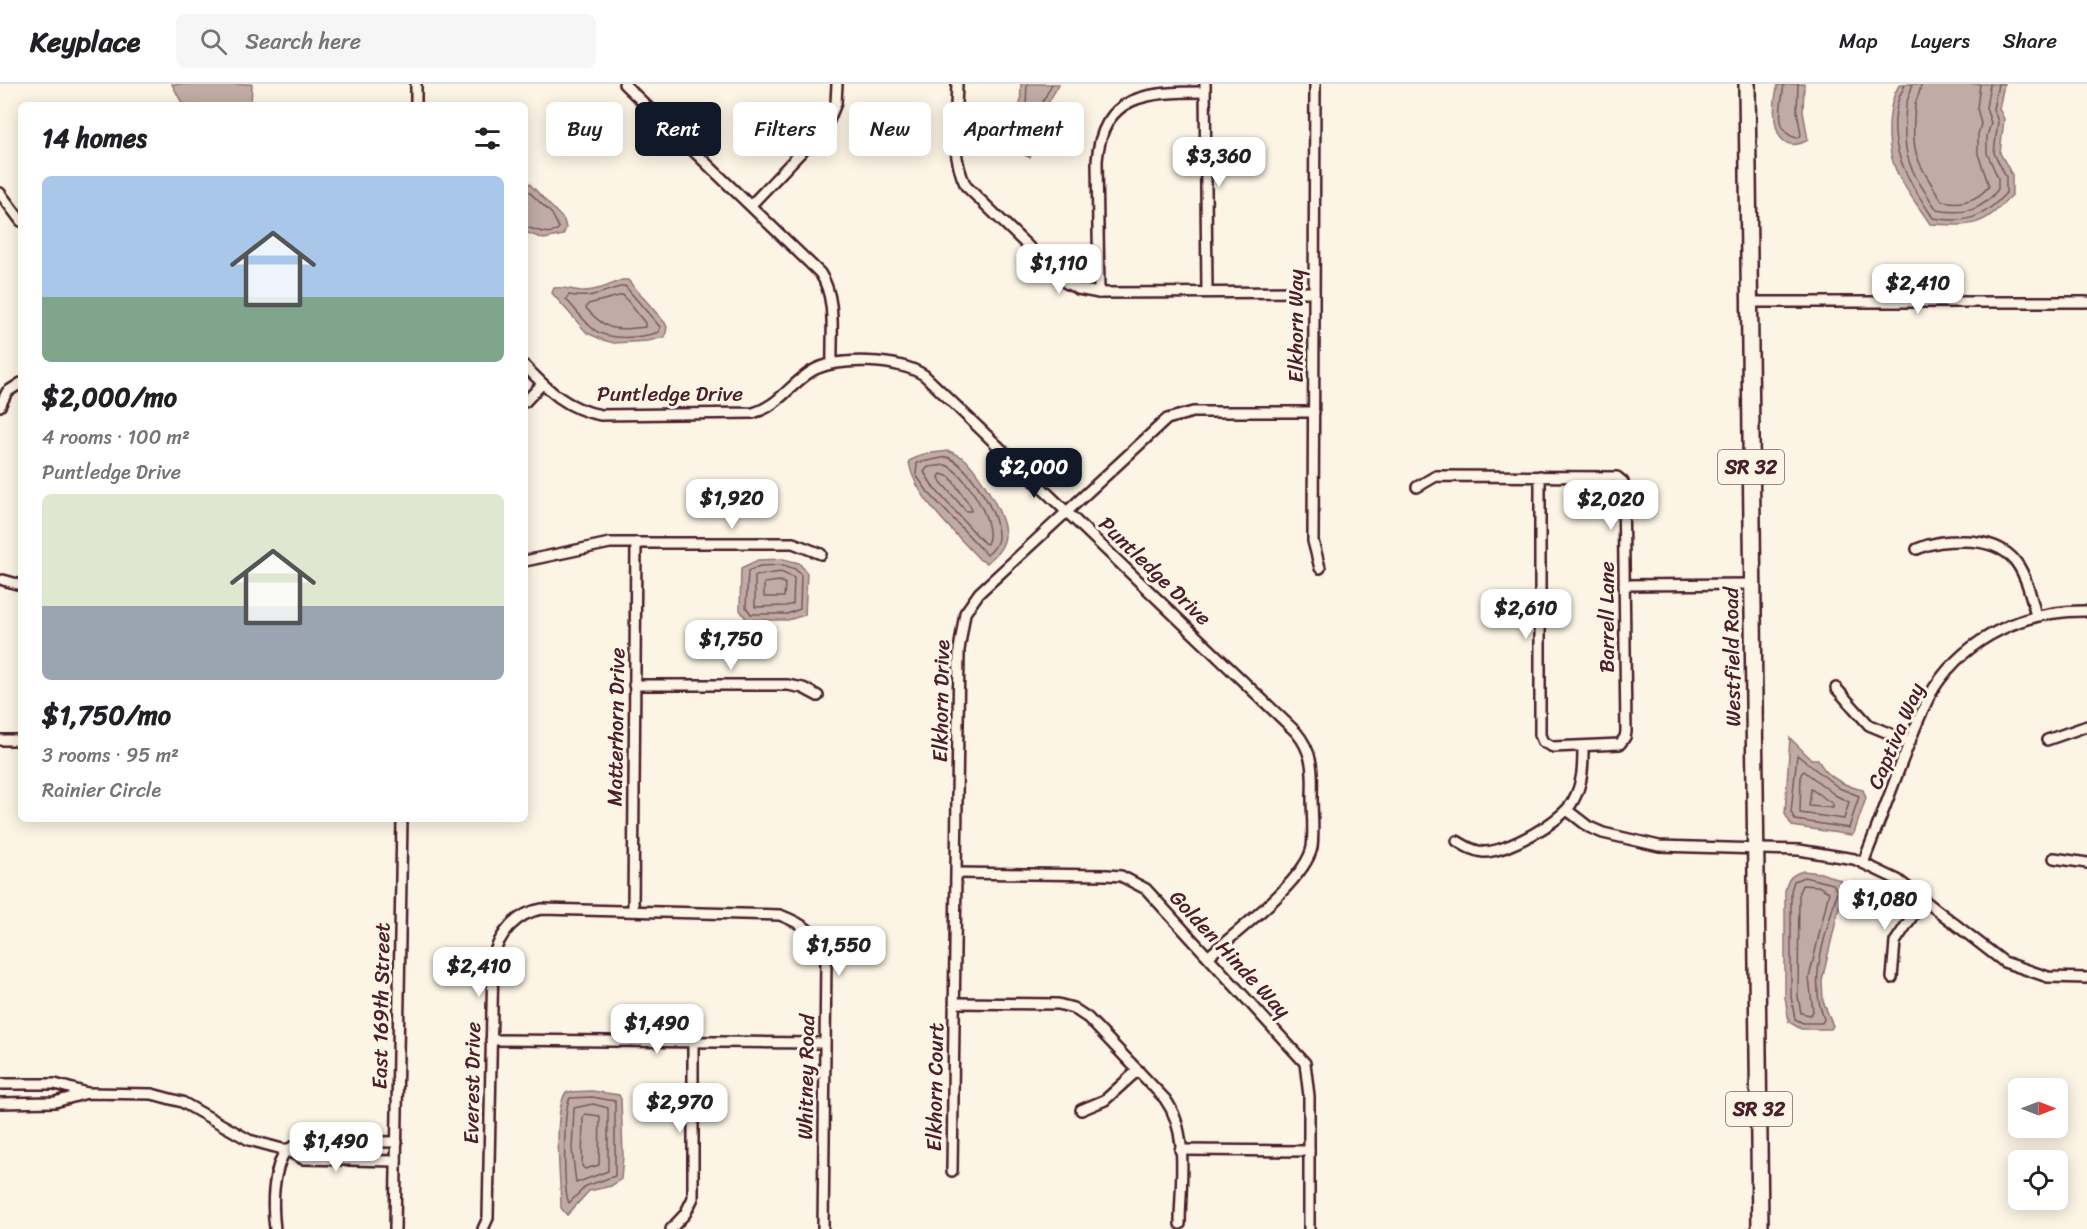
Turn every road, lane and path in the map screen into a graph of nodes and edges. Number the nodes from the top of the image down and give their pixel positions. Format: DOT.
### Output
graph roads {
  1 [pos="416,84"];
  2 [pos="624,84"];
  3 [pos="837,84"];
  4 [pos="957,84"];
  5 [pos="1315,84"];
  6 [pos="1747,84"];
  7 [pos="1205,88"];
  8 [pos="416,102"];
  9 [pos="0,194"];
  10 [pos="751,205"];
  11 [pos="18,216"];
  12 [pos="1207,292"];
  13 [pos="1314,292"];
  14 [pos="1099,293"];
  15 [pos="1749,302"];
  16 [pos="2087,302"];
  17 [pos="832,363"];
  18 [pos="528,369"];
  19 [pos="542,384"];
  20 [pos="18,385"];
  21 [pos="528,399"];
  22 [pos="0,406"];
  23 [pos="1314,412"];
  24 [pos="1540,476"];
  25 [pos="1417,487"];
  26 [pos="1066,511"];
  27 [pos="636,543"];
  28 [pos="1917,549"];
  29 [pos="821,554"];
  30 [pos="528,560"];
  31 [pos="1320,568"];
  32 [pos="3,580"];
  33 [pos="18,584"];
  34 [pos="1752,584"];
  35 [pos="1624,585"];
  36 [pos="2087,611"];
  37 [pos="2036,616"];
  38 [pos="634,685"];
  39 [pos="1836,688"];
  40 [pos="818,696"];
  41 [pos="2087,726"];
  42 [pos="0,740"];
  43 [pos="18,741"];
  44 [pos="2047,741"];
  45 [pos="1910,742"];
  46 [pos="1583,747"];
  47 [pos="1567,810"];
  48 [pos="402,822"];
  49 [pos="1457,841"];
  50 [pos="1755,850"];
  51 [pos="2054,858"];
  52 [pos="1863,863"];
  53 [pos="2087,863"];
  54 [pos="957,873"];
  55 [pos="1923,900"];
  56 [pos="633,911"];
  57 [pos="1209,956"];
  58 [pos="1892,978"];
  59 [pos="2087,978"];
  60 [pos="955,1003"];
  61 [pos="491,1040"];
  62 [pos="693,1042"];
  63 [pos="824,1043"];
  64 [pos="1138,1070"];
  65 [pos="0,1084"];
  66 [pos="87,1093"];
  67 [pos="0,1103"];
  68 [pos="1081,1110"];
  69 [pos="397,1142"];
  70 [pos="286,1150"];
  71 [pos="1180,1150"];
  72 [pos="1309,1151"];
  73 [pos="396,1161"];
  74 [pos="952,1171"];
  75 [pos="1180,1224"];
  76 [pos="275,1229"];
  77 [pos="395,1229"];
  78 [pos="483,1229"];
  79 [pos="671,1229"];
  80 [pos="823,1229"];
  81 [pos="1309,1229"];
  82 [pos="1760,1229"];
  1 -- 8 [label="street"];
  2 -- 10 [label="street"];
  3 -- 10 [label="street"];
  4 -- 14 [label="street"];
  5 -- 13 [label="street, Elkhorn Way"];
  6 -- 15 [label="main road, Westfield Road / SR 32"];
  7 -- 12 [label="street"];
  7 -- 14 [label="street"];
  9 -- 11 [label="street"];
  10 -- 17 [label="street"];
  12 -- 13 [label="street"];
  12 -- 14 [label="street"];
  13 -- 23 [label="street, Elkhorn Way"];
  15 -- 16 [label="street"];
  15 -- 34 [label="main road, Westfield Road / SR 32"];
  17 -- 19 [label="street, Puntledge Drive"];
  17 -- 26 [label="street, Puntledge Drive"];
  18 -- 19 [label="street, Puntledge Drive"];
  19 -- 21 [label="street"];
  20 -- 22 [label="street"];
  23 -- 26 [label="street, Elkhorn Drive"];
  23 -- 31 [label="street, Elkhorn Way"];
  24 -- 25 [label="street, Barrell Lane"];
  24 -- 35 [label="street, Barrell Lane"];
  24 -- 46 [label="street, Barrell Lane"];
  26 -- 54 [label="street, Elkhorn Drive"];
  26 -- 57 [label="street, Puntledge Drive"];
  27 -- 29 [label="street"];
  27 -- 30 [label="street"];
  27 -- 38 [label="street, Matterhorn Drive"];
  28 -- 37 [label="street"];
  32 -- 33 [label="street"];
  34 -- 35 [label="street"];
  34 -- 50 [label="main road, Westfield Road / SR 32"];
  35 -- 46 [label="street, Barrell Lane"];
  36 -- 37 [label="street, Captiva Way"];
  37 -- 45 [label="street, Captiva Way"];
  38 -- 40 [label="street"];
  38 -- 56 [label="street, Matterhorn Drive"];
  39 -- 45 [label="street"];
  41 -- 44 [label="street"];
  42 -- 43 [label="street"];
  45 -- 52 [label="street, Captiva Way"];
  46 -- 47 [label="street"];
  47 -- 49 [label="street"];
  47 -- 50 [label="street"];
  48 -- 69 [label="street, East 169th Street"];
  50 -- 52 [label="street"];
  50 -- 82 [label="main road, Westfield Road / SR 32"];
  51 -- 53 [label="street"];
  52 -- 55 [label="street"];
  54 -- 57 [label="street, Golden Hinde Way"];
  54 -- 60 [label="street, Elkhorn Drive"];
  55 -- 58 [label="street"];
  55 -- 59 [label="street"];
  56 -- 61 [label="street, Everest Drive"];
  56 -- 63 [label="street, Whitney Road"];
  57 -- 72 [label="street, Golden Hinde Way"];
  60 -- 64 [label="street"];
  60 -- 74 [label="street, Elkhorn Court"];
  61 -- 62 [label="street"];
  61 -- 78 [label="street, Everest Drive"];
  62 -- 63 [label="street"];
  62 -- 79 [label="street"];
  63 -- 80 [label="street, Whitney Road"];
  64 -- 68 [label="street"];
  64 -- 71 [label="street"];
  65 -- 66 [label="street"];
  66 -- 67 [label="street"];
  66 -- 70 [label="street"];
  69 -- 70 [label="street"];
  69 -- 73 [label="street, East 169th Street"];
  70 -- 73 [label="street"];
  70 -- 76 [label="street"];
  71 -- 72 [label="street"];
  71 -- 75 [label="street"];
  72 -- 81 [label="street, Golden Hinde Way"];
  73 -- 77 [label="street, East 169th Street"];
}
